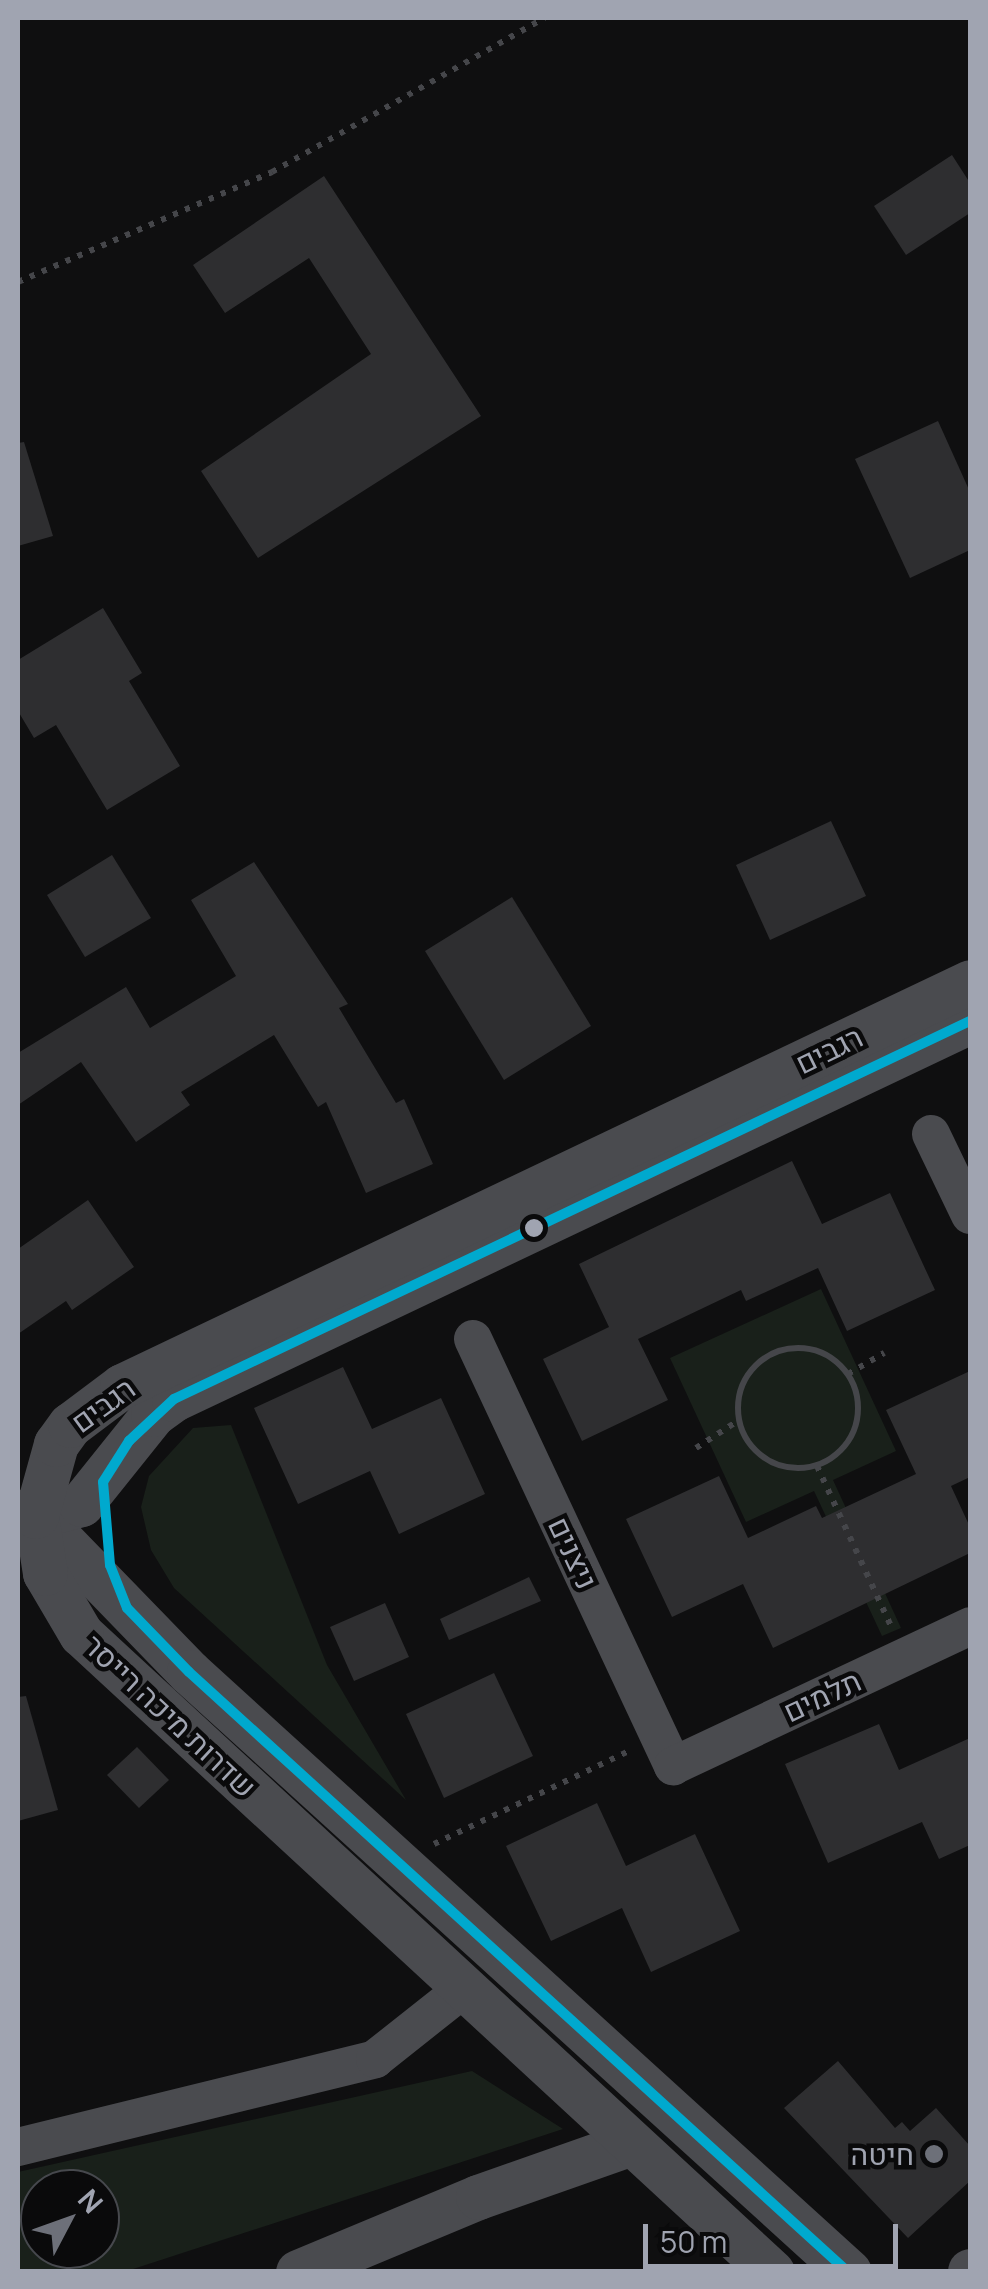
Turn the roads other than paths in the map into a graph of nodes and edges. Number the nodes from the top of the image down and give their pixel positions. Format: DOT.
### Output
graph roads {
  1 [pos="970,982"];
  2 [pos="970,1021"];
  3 [pos="931,1134"];
  4 [pos="970,1215"];
  5 [pos="473,1339"];
  6 [pos="103,1482"];
  7 [pos="27,1503"];
  8 [pos="128,1608"];
  9 [pos="970,1626"];
  10 [pos="666,1751"];
  11 [pos="462,1990"];
  12 [pos="631,2144"];
  13 [pos="18,2146"];
  14 [pos="298,2272"];
  15 [pos="772,2272"];
  16 [pos="848,2272"];
  1 -- 7 [label="street, רגבים"];
  2 -- 6 [label="street, רגבים"];
  3 -- 4 [label="street"];
  5 -- 10 [label="street, ניצנים"];
  6 -- 7 [label="street, רגבים"];
  6 -- 8 [label="street"];
  7 -- 8 [label="street, שדרות מיכה רייסר"];
  7 -- 11 [label="street, שדרות מיכה רייסר"];
  8 -- 16 [label="street, שדרות מיכה רייסר"];
  9 -- 10 [label="street, תלמים"];
  11 -- 12 [label="street, שדרות מיכה רייסר"];
  11 -- 13 [label="street"];
  12 -- 14 [label="street"];
  12 -- 15 [label="street, שדרות מיכה רייסר"];
}
